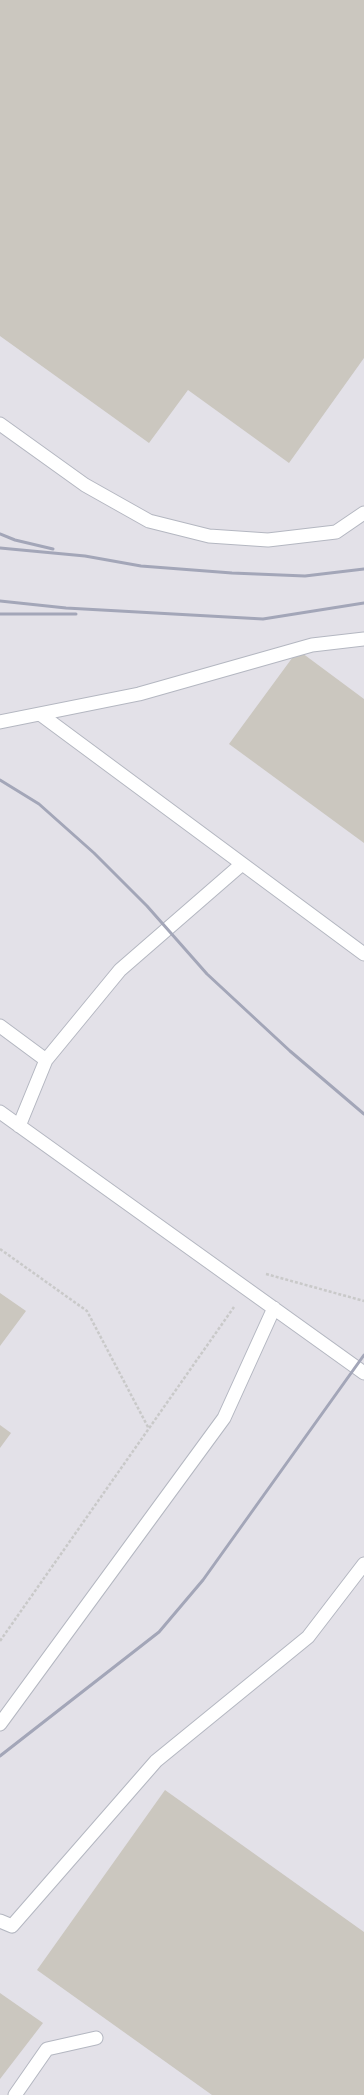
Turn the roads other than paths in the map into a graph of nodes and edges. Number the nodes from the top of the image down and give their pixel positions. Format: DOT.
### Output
graph roads {
  1 [pos="0,424"];
  2 [pos="364,513"];
  3 [pos="364,640"];
  4 [pos="40,714"];
  5 [pos="0,722"];
  6 [pos="242,864"];
  7 [pos="364,954"];
  8 [pos="0,1026"];
  9 [pos="46,1060"];
  10 [pos="0,1112"];
  11 [pos="19,1126"];
  12 [pos="274,1308"];
  13 [pos="363,1372"];
  14 [pos="364,1564"];
  15 [pos="0,1724"];
  16 [pos="0,1921"];
  17 [pos="96,2038"];
  18 [pos="15,2095"];
  1 -- 2 [label="lane"];
  3 -- 4 [label="lane"];
  4 -- 5 [label="lane"];
  4 -- 6 [label="lane"];
  6 -- 7 [label="lane"];
  6 -- 9 [label="lane"];
  8 -- 9 [label="lane"];
  9 -- 11 [label="lane"];
  10 -- 11 [label="lane"];
  11 -- 12 [label="lane"];
  12 -- 13 [label="lane"];
  12 -- 15 [label="lane"];
  14 -- 16 [label="lane"];
  17 -- 18 [label="lane"];
}
